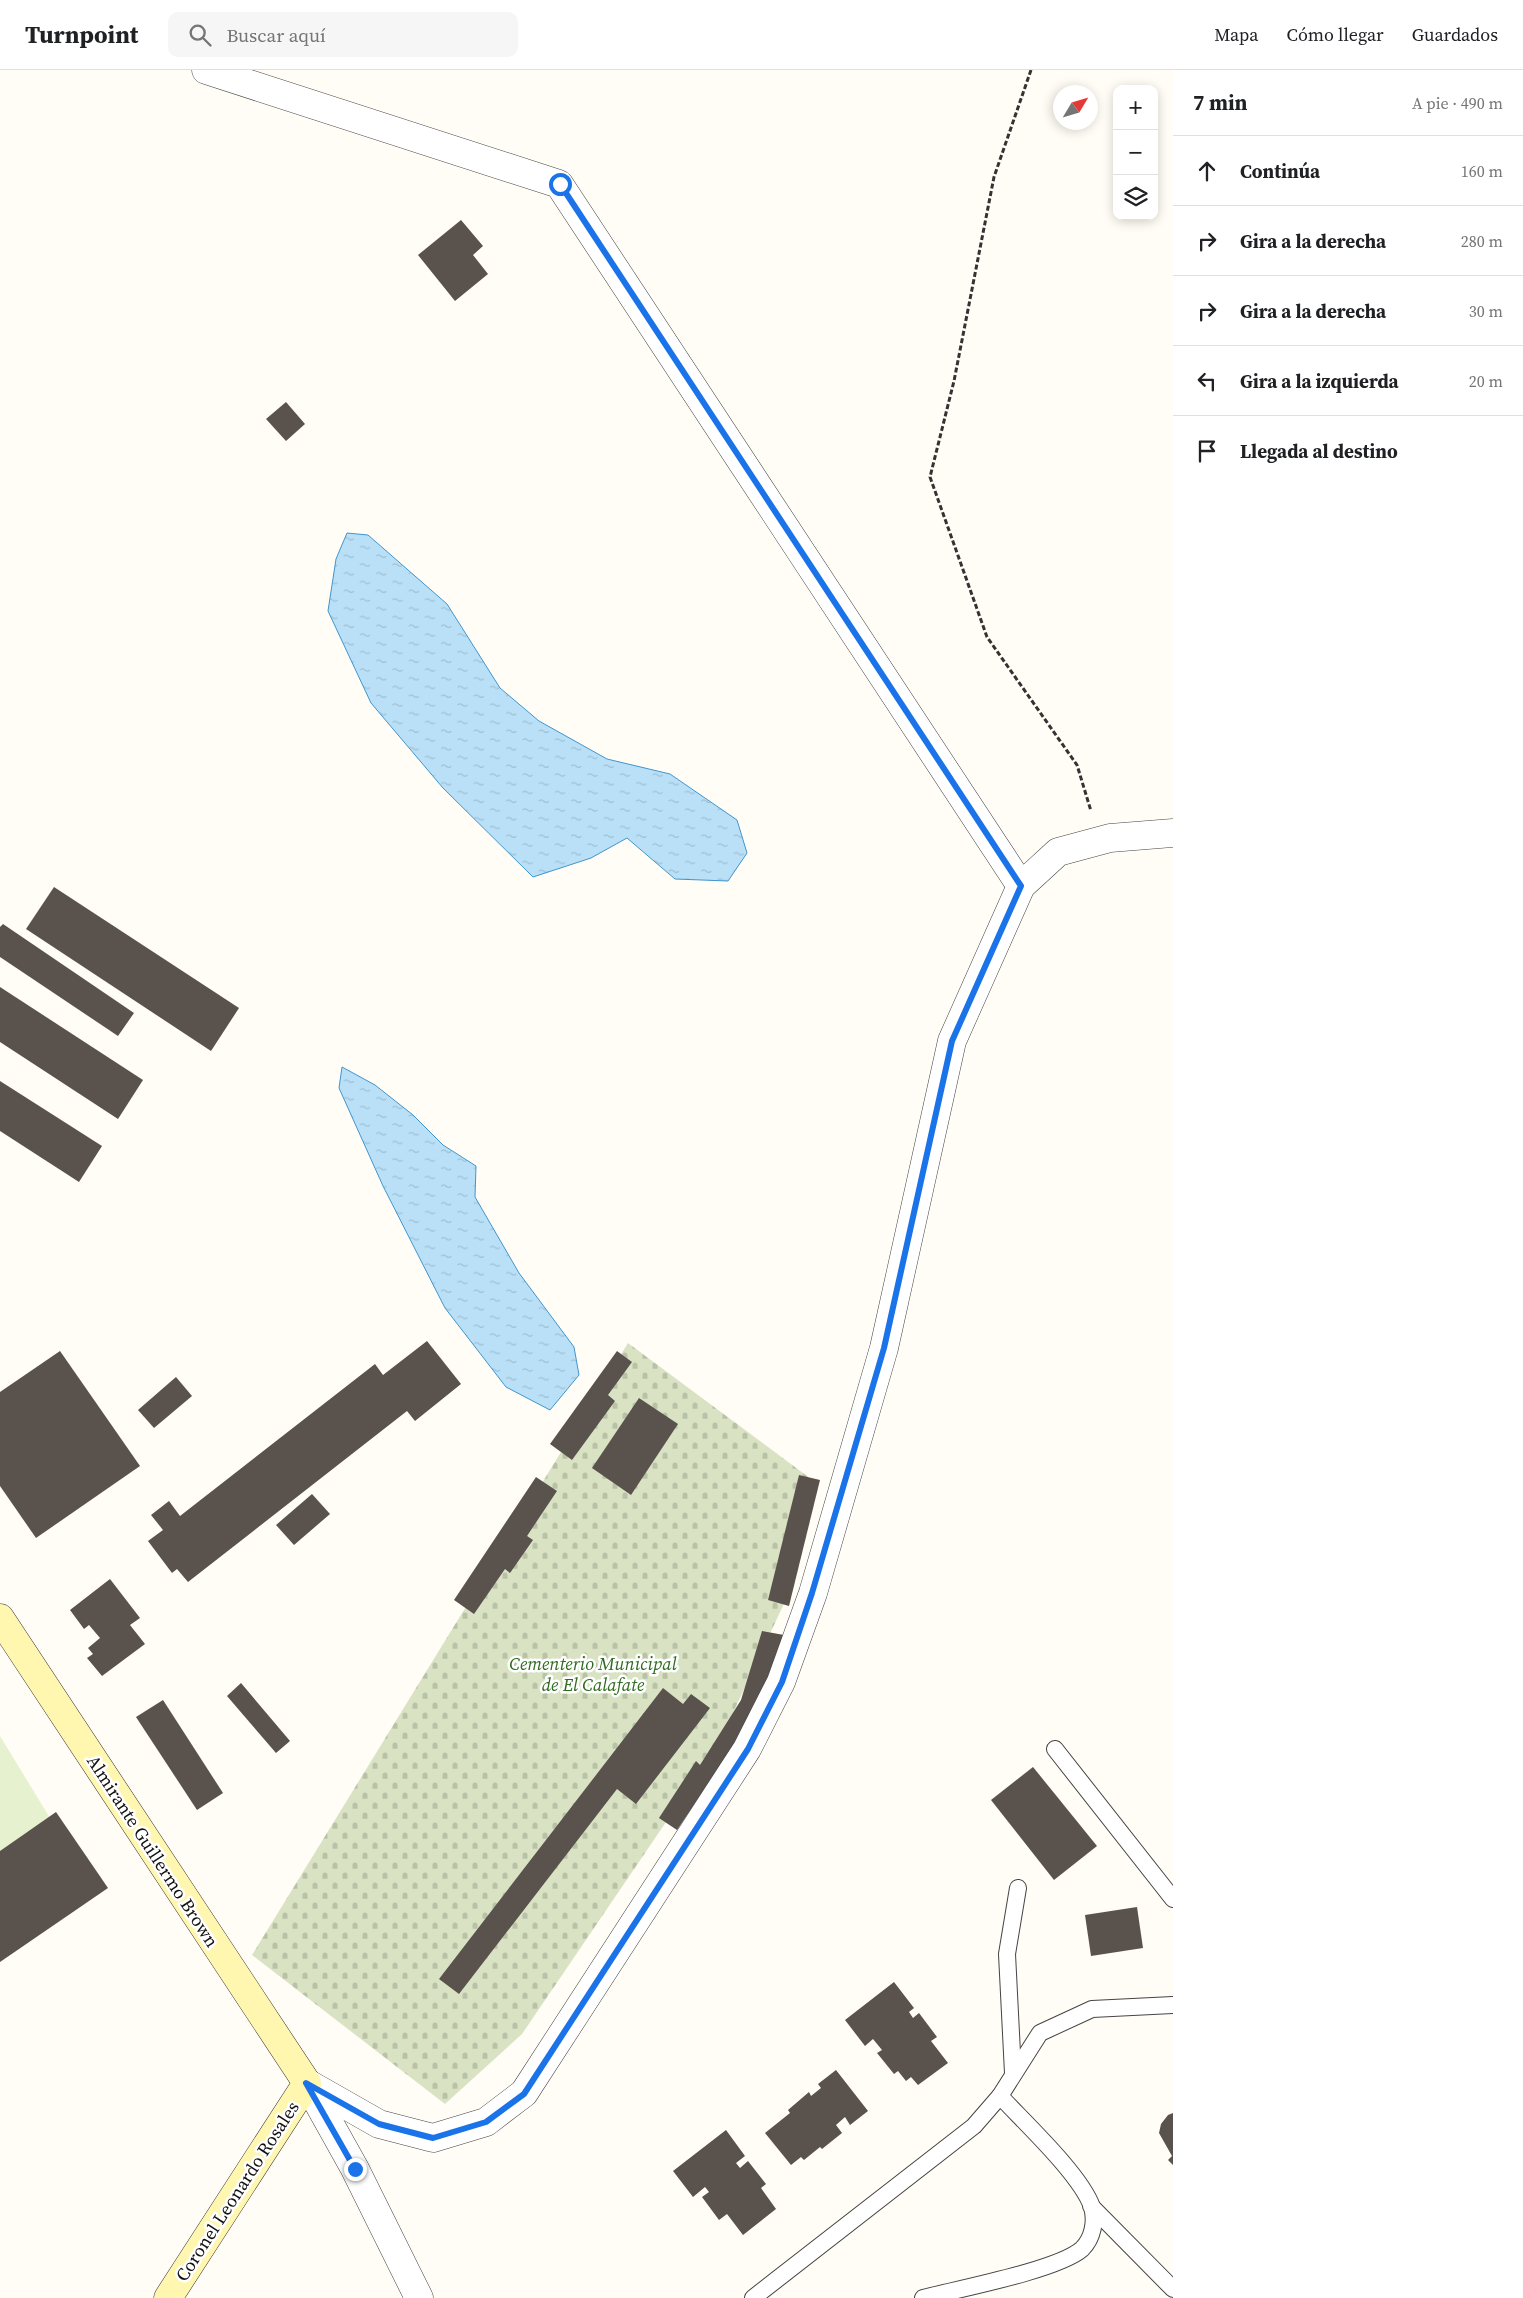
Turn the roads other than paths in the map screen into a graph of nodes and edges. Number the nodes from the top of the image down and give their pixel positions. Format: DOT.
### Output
graph roads {
  1 [pos="206,70"];
  2 [pos="1173,832"];
  3 [pos="1021,886"];
  4 [pos="0,1618"];
  5 [pos="1055,1750"];
  6 [pos="1018,1888"];
  7 [pos="1173,1899"];
  8 [pos="1173,2006"];
  9 [pos="1013,2073"];
  10 [pos="306,2083"];
  11 [pos="1000,2096"];
  12 [pos="1092,2206"];
  13 [pos="1173,2289"];
  14 [pos="168,2298"];
  15 [pos="420,2298"];
  16 [pos="753,2298"];
  17 [pos="923,2298"];
  1 -- 3 [label="street"];
  2 -- 3 [label="street"];
  3 -- 10 [label="street"];
  4 -- 10 [label="main road, Almirante Guillermo Brown"];
  5 -- 7 [label="lane"];
  6 -- 9 [label="lane"];
  8 -- 9 [label="lane"];
  9 -- 11 [label="lane"];
  10 -- 14 [label="main road, Coronel Leonardo Rosales"];
  10 -- 15 [label="street"];
  11 -- 12 [label="lane"];
  11 -- 16 [label="lane"];
  12 -- 13 [label="lane"];
  12 -- 17 [label="lane"];
}
